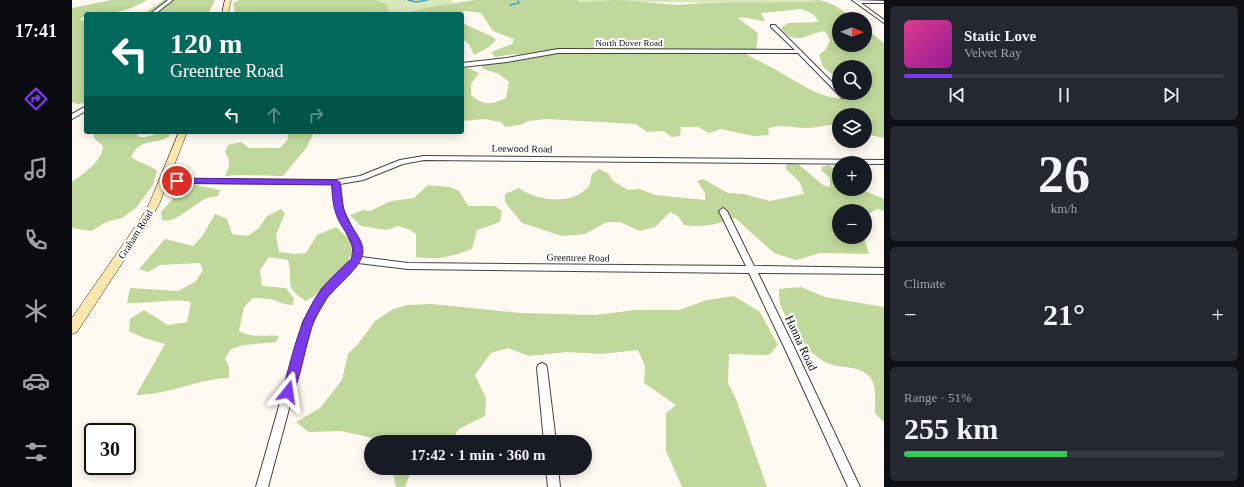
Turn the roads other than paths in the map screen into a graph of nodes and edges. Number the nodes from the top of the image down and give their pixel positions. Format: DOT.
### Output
graph roads {
  1 [pos="171,0"];
  2 [pos="228,0"];
  3 [pos="855,1"];
  4 [pos="884,2"];
  5 [pos="155,12"];
  6 [pos="225,12"];
  7 [pos="884,22"];
  8 [pos="773,26"];
  9 [pos="797,52"];
  10 [pos="464,65"];
  11 [pos="832,86"];
  12 [pos="84,108"];
  13 [pos="72,109"];
  14 [pos="84,109"];
  15 [pos="72,117"];
  16 [pos="182,134"];
  17 [pos="884,162"];
  18 [pos="164,181"];
  19 [pos="336,182"];
  20 [pos="723,210"];
  21 [pos="356,260"];
  22 [pos="752,270"];
  23 [pos="884,271"];
  24 [pos="72,328"];
  25 [pos="542,368"];
  26 [pos="549,435"];
  27 [pos="553,475"];
  28 [pos="262,487"];
  29 [pos="554,487"];
  30 [pos="854,487"];
  1 -- 5 [label="street"];
  2 -- 6 [label="main road"];
  3 -- 4 [label="street"];
  3 -- 7 [label="street"];
  8 -- 9 [label="street"];
  9 -- 10 [label="street, North Dover Road"];
  9 -- 11 [label="street"];
  12 -- 13 [label="street"];
  14 -- 15 [label="street"];
  16 -- 18 [label="main road, Graham Road"];
  17 -- 19 [label="street, Leewood Road"];
  18 -- 19 [label="street, Leewood Road"];
  18 -- 24 [label="main road, Graham Road"];
  19 -- 21 [label="street"];
  20 -- 22 [label="street, Hanna Road"];
  21 -- 22 [label="street, Greentree Road"];
  21 -- 28 [label="street"];
  22 -- 23 [label="street, Greentree Road"];
  22 -- 30 [label="street, Hanna Road"];
  25 -- 26 [label="street"];
  27 -- 29 [label="street"];
}
